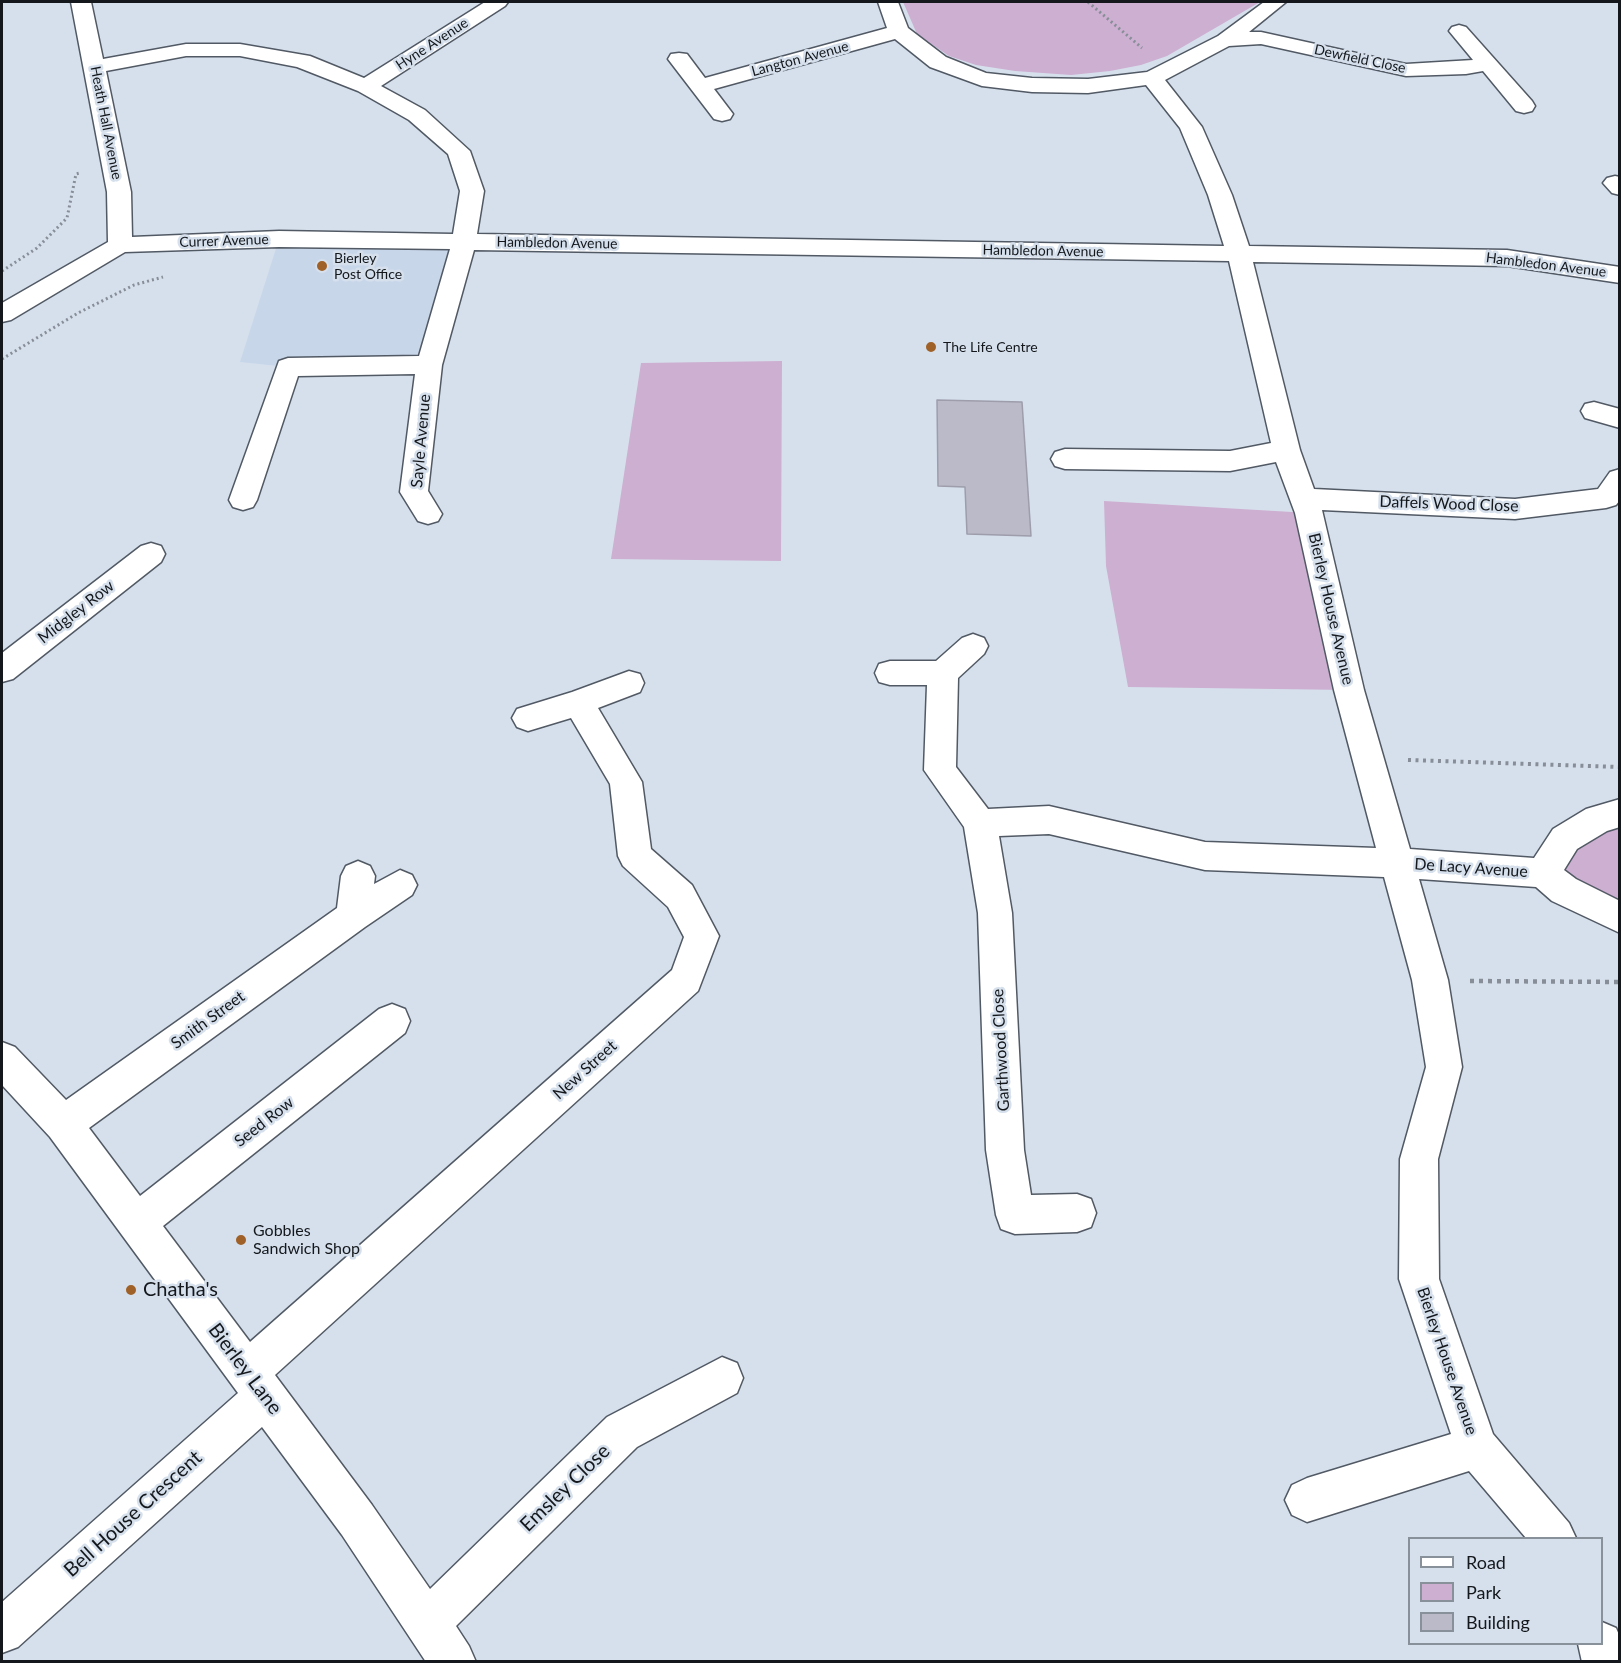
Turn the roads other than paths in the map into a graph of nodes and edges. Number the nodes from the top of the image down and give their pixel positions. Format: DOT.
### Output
graph roads {
  1 [pos="81,2"];
  2 [pos="498,2"];
  3 [pos="888,2"];
  4 [pos="1275,2"];
  5 [pos="899,31"];
  6 [pos="1459,31"];
  7 [pos="1225,40"];
  8 [pos="680,59"];
  9 [pos="1488,63"];
  10 [pos="94,67"];
  11 [pos="1159,75"];
  12 [pos="366,86"];
  13 [pos="700,86"];
  14 [pos="1524,105"];
  15 [pos="722,114"];
  16 [pos="464,242"];
  17 [pos="120,245"];
  18 [pos="1239,254"];
  19 [pos="1620,275"];
  20 [pos="2,314"];
  21 [pos="429,365"];
  22 [pos="1594,411"];
  23 [pos="1620,419"];
  24 [pos="1286,450"];
  25 [pos="1065,459"];
  26 [pos="1620,479"];
  27 [pos="1305,499"];
  28 [pos="243,500"];
  29 [pos="428,514"];
  30 [pos="151,554"];
  31 [pos="973,646"];
  32 [pos="2,670"];
  33 [pos="890,673"];
  34 [pos="943,674"];
  35 [pos="629,683"];
  36 [pos="578,703"];
  37 [pos="528,718"];
  38 [pos="1620,813"];
  39 [pos="980,824"];
  40 [pos="1399,863"];
  41 [pos="1543,873"];
  42 [pos="358,876"];
  43 [pos="400,885"];
  44 [pos="352,916"];
  45 [pos="1620,918"];
  46 [pos="392,1021"];
  47 [pos="2,1059"];
  48 [pos="63,1124"];
  49 [pos="1077,1214"];
  50 [pos="136,1223"];
  51 [pos="722,1378"];
  52 [pos="256,1384"];
  53 [pos="1477,1447"];
  54 [pos="1307,1500"];
  55 [pos="1552,1537"];
  56 [pos="427,1623"];
  57 [pos="2,1631"];
  58 [pos="1600,1645"];
  59 [pos="453,1662"];
  60 [pos="1605,1662"];
  1 -- 10 [label="street, Heath Hall Avenue"];
  2 -- 12 [label="street, Hyne Avenue"];
  3 -- 5 [label="street"];
  4 -- 7 [label="street"];
  5 -- 11 [label="street"];
  5 -- 13 [label="street, Langton Avenue"];
  6 -- 9 [label="street"];
  7 -- 9 [label="street, Dewfield Close"];
  7 -- 11 [label="street"];
  8 -- 13 [label="street"];
  9 -- 14 [label="street"];
  10 -- 12 [label="street, Sayle Avenue"];
  10 -- 17 [label="street, Heath Hall Avenue"];
  11 -- 18 [label="street, Bierley House Avenue"];
  12 -- 16 [label="street, Sayle Avenue"];
  13 -- 15 [label="street"];
  16 -- 17 [label="street, Currer Avenue"];
  16 -- 18 [label="street, Hambledon Avenue"];
  16 -- 21 [label="street, Sayle Avenue"];
  17 -- 20 [label="street, Currer Avenue"];
  18 -- 19 [label="street, Hambledon Avenue"];
  18 -- 24 [label="street, Bierley House Avenue"];
  21 -- 28 [label="street"];
  21 -- 29 [label="street, Sayle Avenue"];
  22 -- 23 [label="street"];
  24 -- 25 [label="street"];
  24 -- 27 [label="street, Bierley House Avenue"];
  26 -- 27 [label="street, Daffels Wood Close"];
  27 -- 40 [label="street, Bierley House Avenue"];
  30 -- 32 [label="street, Midgley Row"];
  31 -- 34 [label="street"];
  33 -- 34 [label="street"];
  34 -- 39 [label="street, Garthwood Close"];
  35 -- 36 [label="street"];
  36 -- 37 [label="street"];
  36 -- 52 [label="street, New Street"];
  38 -- 41 [label="street, De Lacy Avenue"];
  39 -- 40 [label="street"];
  39 -- 49 [label="street, Garthwood Close"];
  40 -- 41 [label="street, De Lacy Avenue"];
  40 -- 53 [label="street, Bierley House Avenue"];
  41 -- 45 [label="street, De Lacy Avenue"];
  42 -- 44 [label="street"];
  43 -- 44 [label="street, Smith Street"];
  44 -- 48 [label="street, Smith Street"];
  46 -- 50 [label="street, Seed Row"];
  47 -- 48 [label="street, Bierley Lane"];
  48 -- 50 [label="street, Bierley Lane"];
  50 -- 52 [label="street, Bierley Lane"];
  51 -- 56 [label="street, Emsley Close"];
  52 -- 56 [label="street, Bierley Lane"];
  52 -- 57 [label="street, Bell House Crescent"];
  53 -- 54 [label="street, Bierley House Avenue"];
  53 -- 55 [label="street, Bierley House Avenue"];
  56 -- 59 [label="street, Bierley Lane"];
  58 -- 60 [label="street"];
}
